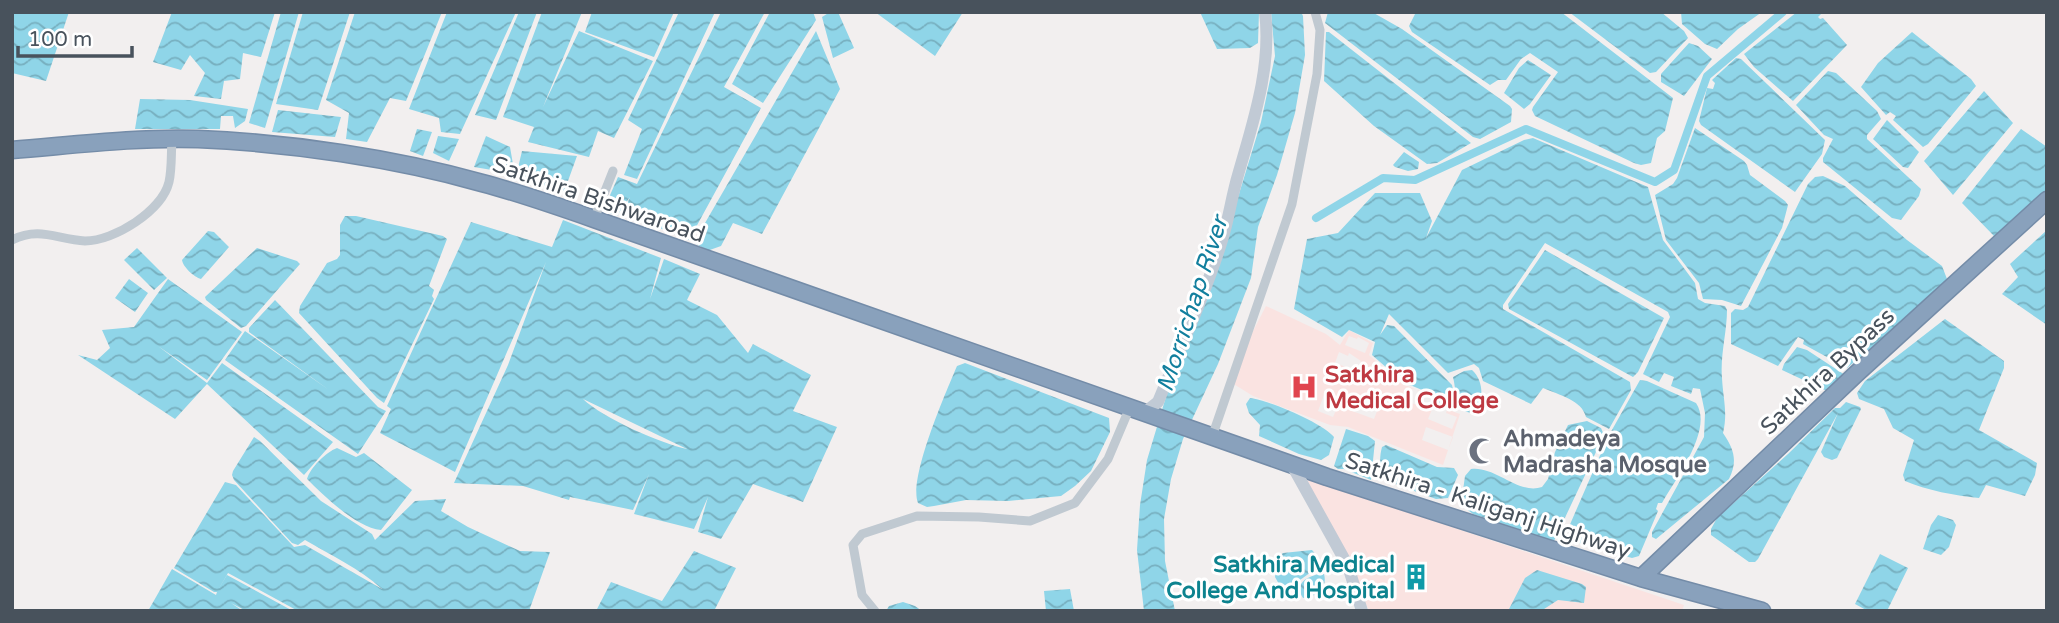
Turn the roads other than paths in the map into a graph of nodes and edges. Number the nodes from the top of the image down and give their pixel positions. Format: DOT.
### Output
graph roads {
  1 [pos="1265,12"];
  2 [pos="1315,12"];
  3 [pos="172,140"];
  4 [pos="12,150"];
  5 [pos="613,171"];
  6 [pos="2047,201"];
  7 [pos="594,219"];
  8 [pos="12,240"];
  9 [pos="1141,411"];
  10 [pos="1208,435"];
  11 [pos="1292,465"];
  12 [pos="1642,578"];
  13 [pos="875,611"];
  14 [pos="1362,611"];
  15 [pos="1762,611"];
  1 -- 9 [label="street"];
  2 -- 10 [label="street"];
  3 -- 4 [label="highway, Satkhira Bishwaroad"];
  3 -- 7 [label="highway, Satkhira Bishwaroad"];
  3 -- 8 [label="street"];
  5 -- 7 [label="street"];
  6 -- 12 [label="highway, Satkhira Bypass"];
  7 -- 9 [label="highway, Satkhira Bishwaroad"];
  9 -- 10 [label="highway, Satkhira Bishwaroad"];
  9 -- 13 [label="street"];
  10 -- 11 [label="highway, Satkhira - Kaliganj Highway"];
  11 -- 12 [label="highway, Satkhira - Kaliganj Highway"];
  11 -- 14 [label="street"];
  12 -- 15 [label="highway, Satkhira - Kaliganj Highway"];
}
